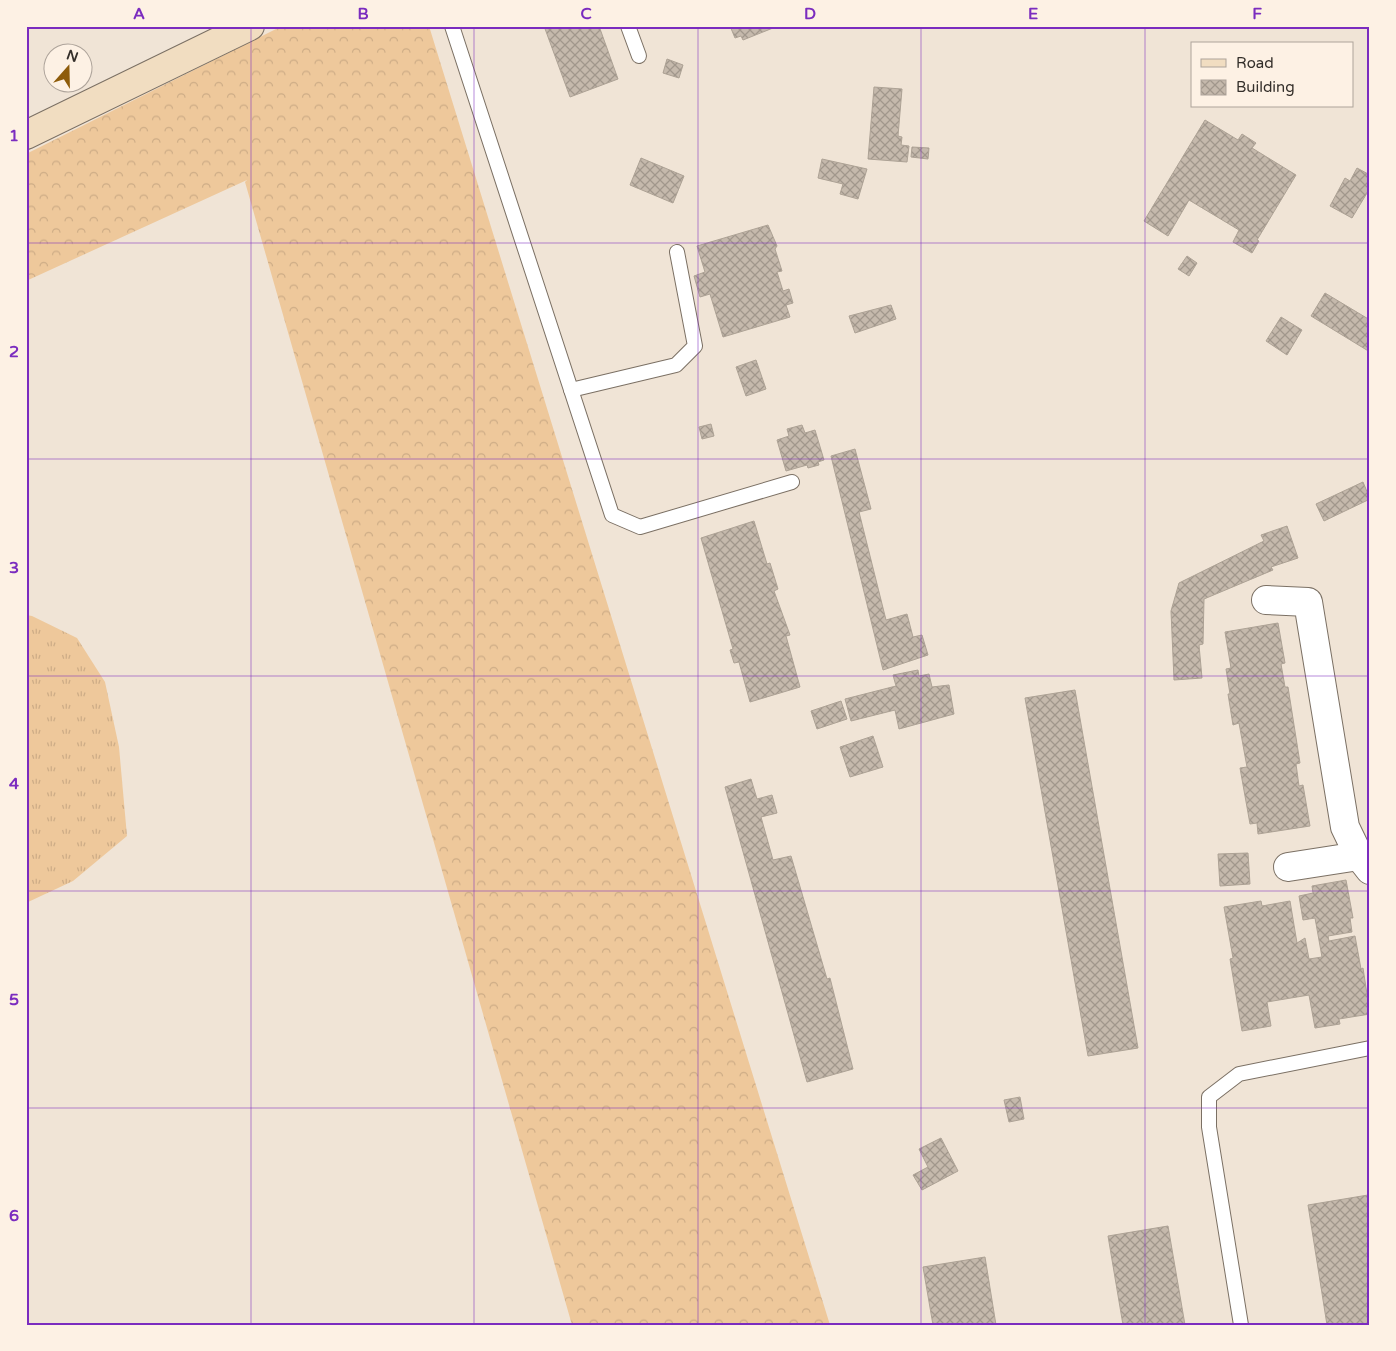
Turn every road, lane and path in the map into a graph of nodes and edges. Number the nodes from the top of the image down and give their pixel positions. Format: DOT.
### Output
graph roads {
  1 [pos="250,26"];
  2 [pos="452,26"];
  3 [pos="628,26"];
  4 [pos="639,56"];
  5 [pos="26,135"];
  6 [pos="677,252"];
  7 [pos="571,390"];
  8 [pos="792,482"];
  9 [pos="1266,600"];
  10 [pos="1365,863"];
  11 [pos="1288,867"];
  12 [pos="1370,1048"];
  13 [pos="1241,1325"];
  1 -- 5 [label="street"];
  2 -- 7 [label="lane"];
  3 -- 4 [label="lane"];
  6 -- 7 [label="lane"];
  7 -- 8 [label="lane"];
  9 -- 10 [label="street"];
  10 -- 11 [label="street"];
  12 -- 13 [label="lane"];
}
